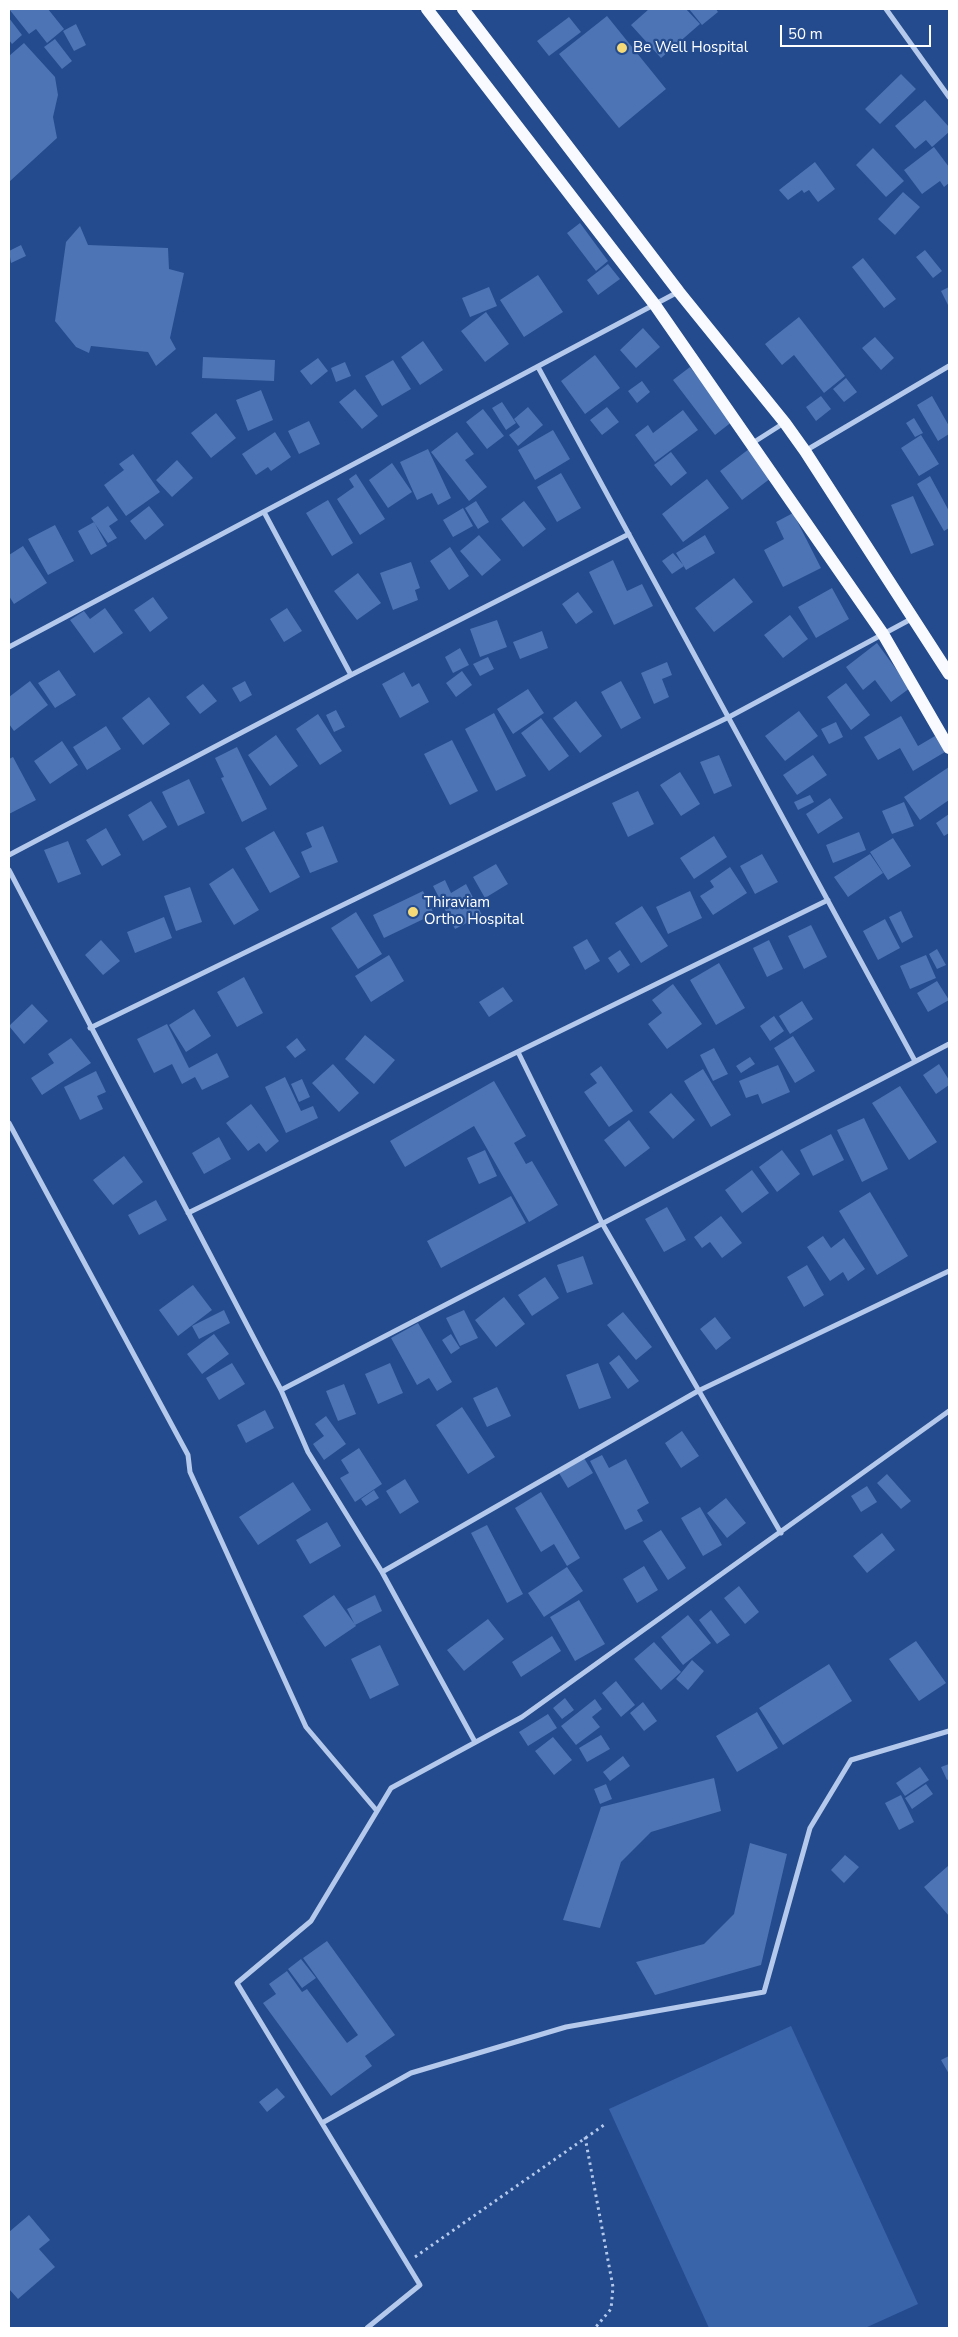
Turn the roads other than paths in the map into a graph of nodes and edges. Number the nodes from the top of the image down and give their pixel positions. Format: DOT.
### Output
graph roads {
  1 [pos="428,9"];
  2 [pos="463,9"];
  3 [pos="886,9"];
  4 [pos="949,97"];
  5 [pos="679,292"];
  6 [pos="655,305"];
  7 [pos="949,366"];
  8 [pos="538,367"];
  9 [pos="784,423"];
  10 [pos="751,444"];
  11 [pos="805,451"];
  12 [pos="264,512"];
  13 [pos="629,534"];
  14 [pos="914,618"];
  15 [pos="883,634"];
  16 [pos="9,647"];
  17 [pos="949,674"];
  18 [pos="350,676"];
  19 [pos="728,717"];
  20 [pos="949,748"];
  21 [pos="9,855"];
  22 [pos="9,870"];
  23 [pos="828,900"];
  24 [pos="90,1028"];
  25 [pos="949,1044"];
  26 [pos="518,1052"];
  27 [pos="915,1061"];
  28 [pos="9,1123"];
  29 [pos="188,1213"];
  30 [pos="602,1223"];
  31 [pos="949,1271"];
  32 [pos="281,1390"];
  33 [pos="698,1391"];
  34 [pos="949,1411"];
  35 [pos="781,1533"];
  36 [pos="382,1572"];
  37 [pos="949,1731"];
  38 [pos="475,1742"];
  39 [pos="377,1811"];
  40 [pos="322,2123"];
  41 [pos="367,2328"];
  1 -- 6 [label="main road"];
  2 -- 5 [label="main road"];
  3 -- 4 [label="street"];
  5 -- 6 [label="street"];
  5 -- 9 [label="main road"];
  6 -- 8 [label="street"];
  6 -- 10 [label="main road"];
  7 -- 11 [label="street"];
  8 -- 12 [label="street"];
  8 -- 13 [label="street"];
  9 -- 10 [label="street"];
  9 -- 11 [label="main road"];
  10 -- 15 [label="main road"];
  11 -- 14 [label="main road"];
  12 -- 16 [label="street"];
  12 -- 18 [label="street"];
  13 -- 18 [label="street"];
  13 -- 19 [label="street"];
  14 -- 15 [label="street"];
  14 -- 17 [label="main road"];
  15 -- 19 [label="street"];
  15 -- 20 [label="main road"];
  18 -- 21 [label="street"];
  19 -- 23 [label="street"];
  19 -- 24 [label="street"];
  22 -- 24 [label="street"];
  23 -- 26 [label="street"];
  23 -- 27 [label="street"];
  24 -- 29 [label="street"];
  25 -- 27 [label="street"];
  26 -- 29 [label="street"];
  26 -- 30 [label="street"];
  27 -- 30 [label="street"];
  28 -- 39 [label="street"];
  29 -- 32 [label="street"];
  30 -- 32 [label="street"];
  30 -- 33 [label="street"];
  31 -- 33 [label="street"];
  32 -- 36 [label="street"];
  33 -- 35 [label="street"];
  33 -- 36 [label="street"];
  34 -- 35 [label="street"];
  35 -- 38 [label="street"];
  36 -- 38 [label="street"];
  37 -- 40 [label="street"];
  38 -- 39 [label="street"];
  39 -- 40 [label="street"];
  40 -- 41 [label="street"];
}
